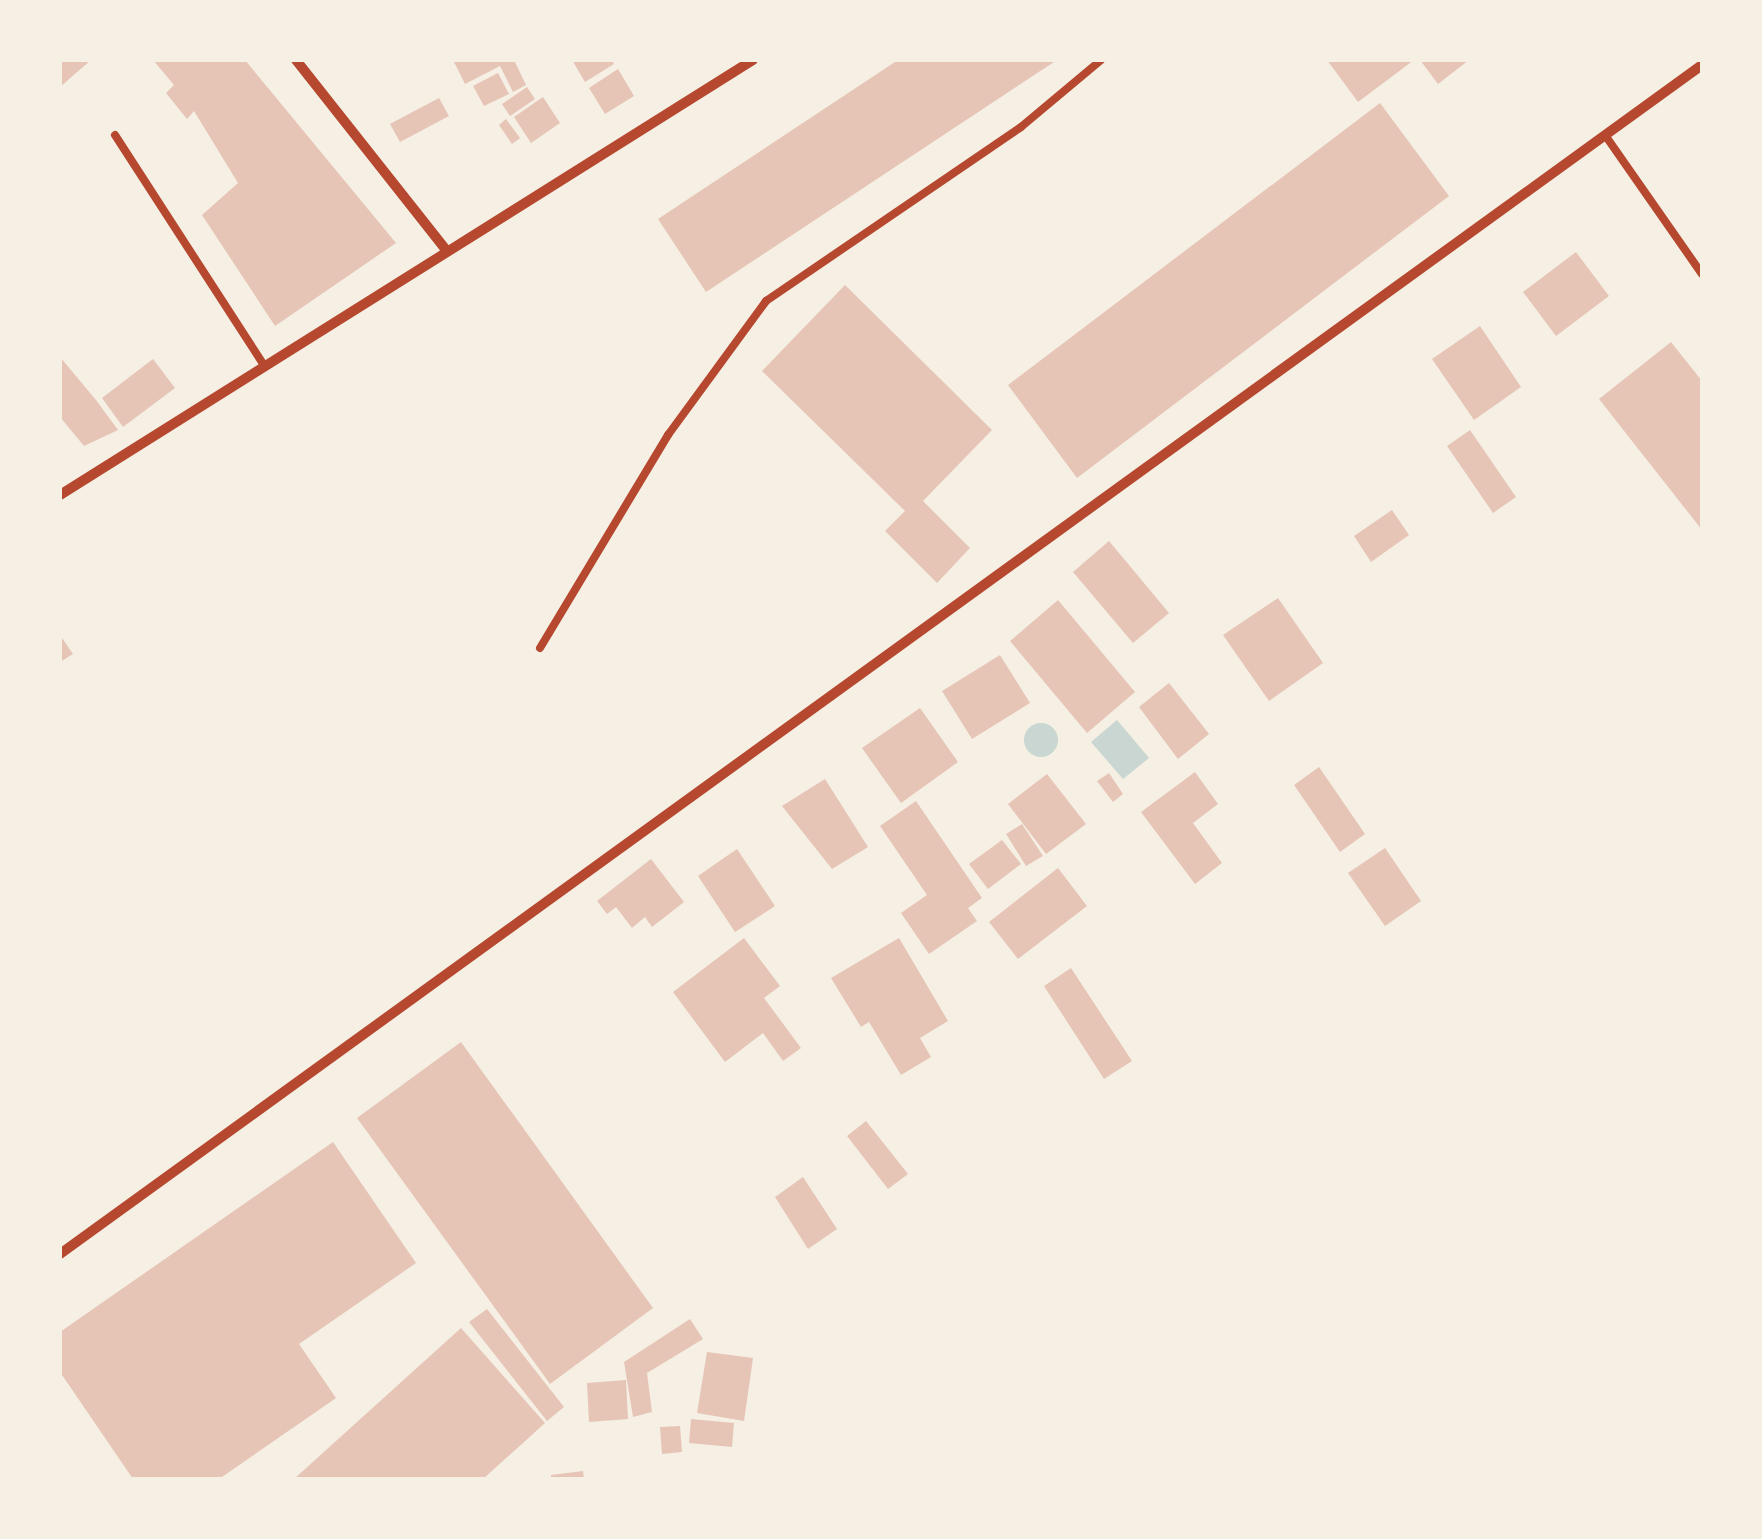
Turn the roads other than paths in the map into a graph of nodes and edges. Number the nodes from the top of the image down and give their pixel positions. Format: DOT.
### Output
graph roads {
  1 [pos="296,60"];
  2 [pos="753,60"];
  3 [pos="1102,60"];
  4 [pos="1702,65"];
  5 [pos="114,134"];
  6 [pos="1606,135"];
  7 [pos="446,250"];
  8 [pos="1702,274"];
  9 [pos="265,367"];
  10 [pos="60,495"];
  11 [pos="540,648"];
  12 [pos="60,1254"];
  1 -- 7 [label="street"];
  2 -- 7 [label="street"];
  3 -- 11 [label="lane"];
  4 -- 6 [label="street"];
  5 -- 9 [label="lane"];
  6 -- 8 [label="lane"];
  6 -- 12 [label="street"];
  7 -- 9 [label="street"];
  9 -- 10 [label="street"];
}
